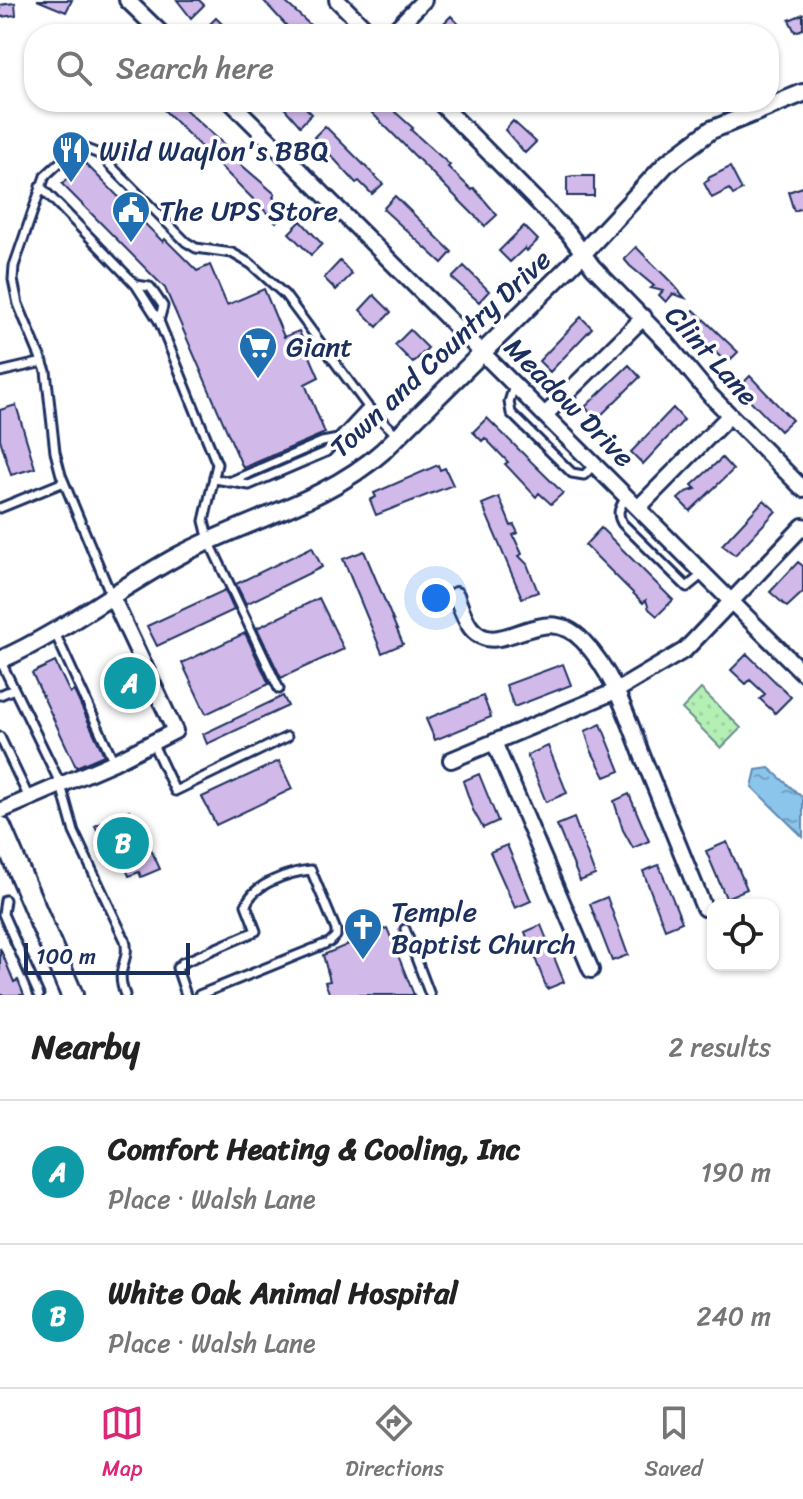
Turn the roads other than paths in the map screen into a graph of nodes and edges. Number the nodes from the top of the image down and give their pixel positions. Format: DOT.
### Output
graph roads {
  1 [pos="127,0"];
  2 [pos="337,0"];
  3 [pos="424,0"];
  4 [pos="152,24"];
  5 [pos="361,24"];
  6 [pos="401,24"];
  7 [pos="803,93"];
  8 [pos="779,102"];
  9 [pos="241,112"];
  10 [pos="449,112"];
  11 [pos="753,112"];
  12 [pos="40,186"];
  13 [pos="583,253"];
  14 [pos="644,317"];
  15 [pos="482,351"];
  16 [pos="43,362"];
  17 [pos="0,372"];
  18 [pos="515,383"];
  19 [pos="368,407"];
  20 [pos="546,414"];
  21 [pos="729,416"];
  22 [pos="398,436"];
  23 [pos="596,464"];
  24 [pos="215,479"];
  25 [pos="64,482"];
  26 [pos="803,489"];
  27 [pos="628,495"];
  28 [pos="639,507"];
  29 [pos="0,508"];
  30 [pos="803,526"];
  31 [pos="209,541"];
  32 [pos="704,573"];
  33 [pos="456,595"];
  34 [pos="112,597"];
  35 [pos="731,600"];
  36 [pos="55,633"];
  37 [pos="0,660"];
  38 [pos="803,673"];
  39 [pos="14,689"];
  40 [pos="279,689"];
  41 [pos="616,691"];
  42 [pos="0,695"];
  43 [pos="287,737"];
  44 [pos="1,741"];
  45 [pos="152,742"];
  46 [pos="494,742"];
  47 [pos="451,760"];
  48 [pos="114,762"];
  49 [pos="61,785"];
  50 [pos="29,798"];
  51 [pos="0,811"];
  52 [pos="0,827"];
  53 [pos="27,889"];
  54 [pos="2,901"];
  55 [pos="704,908"];
  56 [pos="405,929"];
  57 [pos="591,970"];
  58 [pos="39,995"];
  59 [pos="72,995"];
  60 [pos="125,995"];
  61 [pos="186,995"];
  62 [pos="199,995"];
  63 [pos="430,995"];
  1 -- 4 [label="street"];
  2 -- 5 [label="street"];
  3 -- 6 [label="street"];
  7 -- 8 [label="street, Town and Country Drive"];
  9 -- 15 [label="street, Meadow Drive"];
  10 -- 13 [label="street, Clint Lane"];
  11 -- 13 [label="street, Town and Country Drive"];
  12 -- 16 [label="lane"];
  12 -- 19 [label="lane"];
  12 -- 24 [label="lane"];
  13 -- 14 [label="street, Clint Lane"];
  13 -- 15 [label="street, Town and Country Drive"];
  14 -- 20 [label="street"];
  14 -- 21 [label="street, Clint Lane"];
  15 -- 18 [label="street, Meadow Drive"];
  15 -- 22 [label="street, Town and Country Drive"];
  16 -- 17 [label="lane"];
  16 -- 25 [label="lane"];
  18 -- 20 [label="street, Meadow Drive"];
  18 -- 23 [label="lane"];
  19 -- 22 [label="lane"];
  19 -- 24 [label="lane"];
  20 -- 23 [label="street, Meadow Drive"];
  21 -- 26 [label="street, Clint Lane"];
  21 -- 28 [label="street"];
  22 -- 31 [label="street, Town and Country Drive"];
  23 -- 27 [label="street, Meadow Drive"];
  24 -- 31 [label="lane"];
  25 -- 29 [label="lane"];
  25 -- 34 [label="lane"];
  27 -- 28 [label="street, Meadow Drive"];
  27 -- 32 [label="lane"];
  28 -- 32 [label="street, Meadow Drive"];
  30 -- 35 [label="street"];
  31 -- 34 [label="street, Town and Country Drive"];
  31 -- 40 [label="lane"];
  32 -- 35 [label="street, Meadow Drive"];
  33 -- 41 [label="street"];
  34 -- 36 [label="street, Town and Country Drive"];
  34 -- 45 [label="street"];
  35 -- 38 [label="street, Meadow Drive"];
  35 -- 41 [label="street"];
  36 -- 37 [label="street, Town and Country Drive"];
  36 -- 48 [label="lane"];
  37 -- 39 [label="lane"];
  39 -- 42 [label="lane"];
  39 -- 49 [label="lane"];
  41 -- 46 [label="street"];
  41 -- 55 [label="street"];
  43 -- 45 [label="lane"];
  44 -- 50 [label="lane"];
  45 -- 48 [label="street"];
  46 -- 47 [label="street"];
  46 -- 57 [label="street"];
  48 -- 49 [label="street"];
  49 -- 50 [label="street"];
  49 -- 60 [label="lane"];
  50 -- 51 [label="street"];
  52 -- 53 [label="main road"];
  53 -- 54 [label="lane"];
  53 -- 59 [label="main road"];
  54 -- 58 [label="lane"];
  56 -- 63 [label="lane"];
  61 -- 62 [label="lane"];
}
